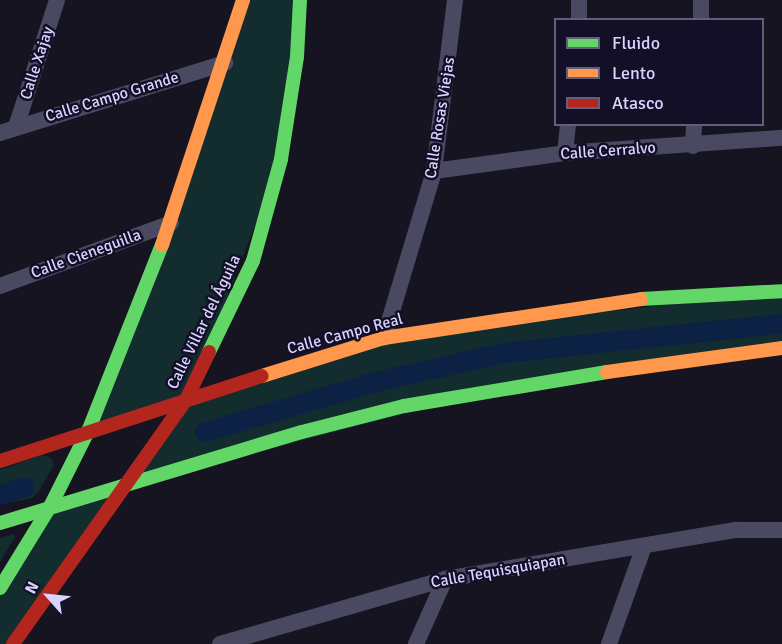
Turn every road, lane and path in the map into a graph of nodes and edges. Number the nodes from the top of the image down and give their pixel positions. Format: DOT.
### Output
graph roads {
  1 [pos="57,0"];
  2 [pos="243,0"];
  3 [pos="300,0"];
  4 [pos="455,0"];
  5 [pos="579,0"];
  6 [pos="701,0"];
  7 [pos="579,18"];
  8 [pos="700,18"];
  9 [pos="225,63"];
  10 [pos="568,126"];
  11 [pos="694,126"];
  12 [pos="16,127"];
  13 [pos="0,133"];
  14 [pos="782,138"];
  15 [pos="693,146"];
  16 [pos="565,153"];
  17 [pos="434,171"];
  18 [pos="171,222"];
  19 [pos="0,286"];
  20 [pos="782,291"];
  21 [pos="384,338"];
  22 [pos="782,348"];
  23 [pos="187,398"];
  24 [pos="89,429"];
  25 [pos="0,461"];
  26 [pos="122,487"];
  27 [pos="51,505"];
  28 [pos="0,523"];
  29 [pos="782,530"];
  30 [pos="644,546"];
  31 [pos="445,579"];
  32 [pos="0,588"];
  33 [pos="13,644"];
  34 [pos="220,644"];
  35 [pos="416,644"];
  36 [pos="609,644"];
  1 -- 12 [label="street, Calle Xajay"];
  2 -- 9 [label="street"];
  3 -- 23 [label="street, Calle Villar del Águila"];
  4 -- 17 [label="street, Calle Rosas Viejas"];
  5 -- 7 [label="street"];
  6 -- 8 [label="street"];
  9 -- 12 [label="street, Calle Campo Grande"];
  9 -- 18 [label="street"];
  10 -- 16 [label="street"];
  11 -- 15 [label="street"];
  12 -- 13 [label="street, Calle Campo Grande"];
  14 -- 15 [label="street, Calle Cerralvo"];
  15 -- 16 [label="street, Calle Cerralvo"];
  16 -- 17 [label="street, Calle Cerralvo"];
  17 -- 21 [label="street, Calle Rosas Viejas"];
  18 -- 19 [label="street, Calle Cieneguilla"];
  18 -- 24 [label="street"];
  20 -- 21 [label="street, Calle Campo Real"];
  21 -- 23 [label="street, Calle Campo Real"];
  22 -- 26 [label="street"];
  23 -- 24 [label="street, Calle Campo Real"];
  23 -- 26 [label="street, Calle Villar del Águila"];
  24 -- 25 [label="street, Calle Campo Real"];
  24 -- 27 [label="street"];
  26 -- 27 [label="street"];
  26 -- 33 [label="street, Calle Villar del Águila"];
  27 -- 28 [label="street"];
  27 -- 32 [label="street"];
  29 -- 30 [label="street, Calle Tequisquiapan"];
  30 -- 31 [label="street, Calle Tequisquiapan"];
  30 -- 36 [label="street"];
  31 -- 34 [label="street, Calle Tequisquiapan"];
  31 -- 35 [label="street"];
}
